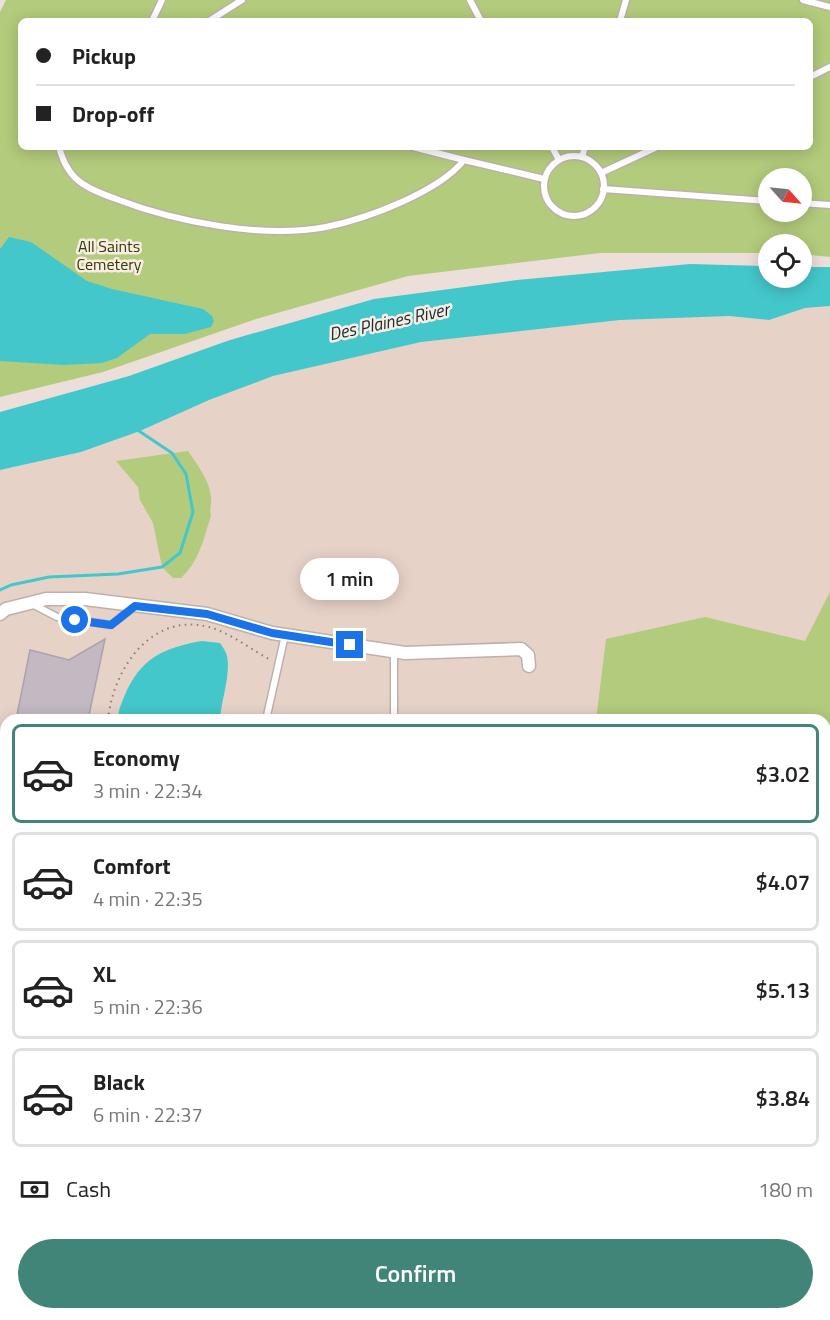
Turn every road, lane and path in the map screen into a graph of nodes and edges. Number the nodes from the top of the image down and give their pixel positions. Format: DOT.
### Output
graph roads {
  1 [pos="162,0"];
  2 [pos="242,0"];
  3 [pos="470,0"];
  4 [pos="626,0"];
  5 [pos="803,0"];
  6 [pos="830,8"];
  7 [pos="153,18"];
  8 [pos="214,18"];
  9 [pos="479,18"];
  10 [pos="621,18"];
  11 [pos="830,67"];
  12 [pos="813,75"];
  13 [pos="60,150"];
  14 [pos="425,150"];
  15 [pos="554,150"];
  16 [pos="584,150"];
  17 [pos="651,150"];
  18 [pos="582,157"];
  19 [pos="464,160"];
  20 [pos="559,160"];
  21 [pos="601,173"];
  22 [pos="544,179"];
  23 [pos="603,189"];
  24 [pos="758,200"];
  25 [pos="812,204"];
  26 [pos="830,205"];
  27 [pos="28,602"];
  28 [pos="135,606"];
  29 [pos="0,614"];
  30 [pos="285,635"];
  31 [pos="394,651"];
  32 [pos="279,663"];
  33 [pos="529,666"];
  34 [pos="110,714"];
  35 [pos="267,714"];
  36 [pos="394,714"];
  1 -- 7 [label="lane"];
  2 -- 8 [label="lane"];
  3 -- 9 [label="lane"];
  4 -- 10 [label="lane"];
  5 -- 6 [label="lane"];
  11 -- 12 [label="lane"];
  13 -- 19 [label="lane"];
  14 -- 19 [label="lane"];
  15 -- 20 [label="lane"];
  16 -- 18 [label="lane"];
  17 -- 21 [label="lane"];
  18 -- 20 [label="lane"];
  18 -- 21 [label="lane"];
  19 -- 22 [label="lane"];
  20 -- 22 [label="lane"];
  21 -- 23 [label="lane"];
  22 -- 23 [label="lane"];
  23 -- 24 [label="lane"];
  25 -- 26 [label="lane"];
  27 -- 28 [label="street"];
  27 -- 28 [label="lane"];
  27 -- 29 [label="street"];
  28 -- 30 [label="street"];
  30 -- 31 [label="street"];
  30 -- 32 [label="lane"];
  31 -- 33 [label="street"];
  31 -- 36 [label="lane"];
  32 -- 34 [label="path"];
  32 -- 35 [label="lane"];
}
